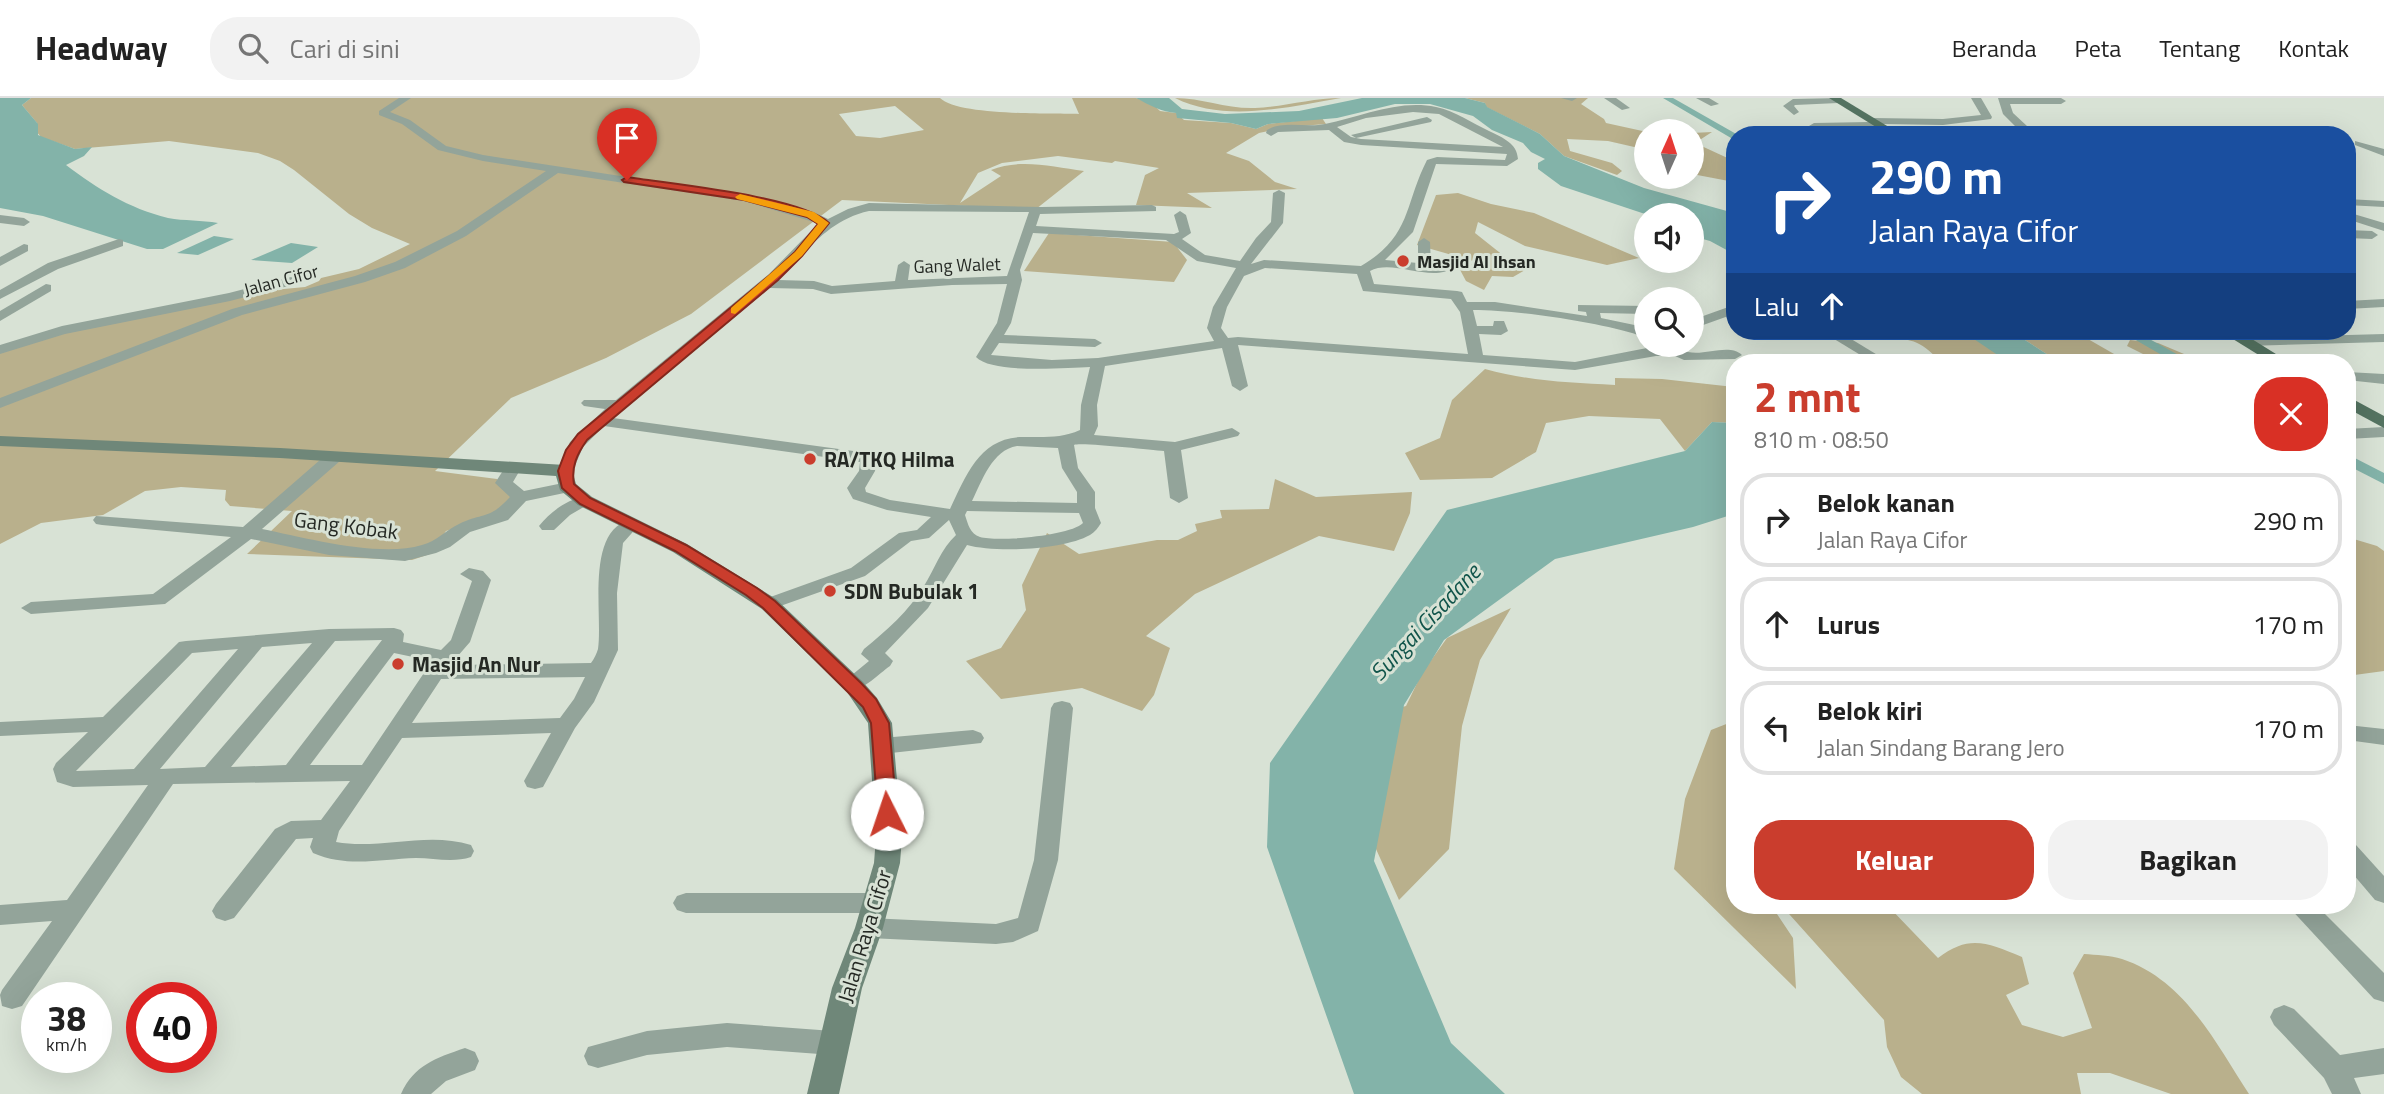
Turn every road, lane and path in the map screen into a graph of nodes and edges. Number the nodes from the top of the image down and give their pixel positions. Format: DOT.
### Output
graph roads {
  1 [pos="406,98"];
  2 [pos="1566,98"];
  3 [pos="1572,98"];
  4 [pos="1609,98"];
  5 [pos="1701,98"];
  6 [pos="1853,98"];
  7 [pos="1976,98"];
  8 [pos="1836,99"];
  9 [pos="2003,100"];
  10 [pos="2061,101"];
  11 [pos="1714,104"];
  12 [pos="1625,108"];
  13 [pos="1794,112"];
  14 [pos="1376,114"];
  15 [pos="1427,120"];
  16 [pos="1877,123"];
  17 [pos="1400,126"];
  18 [pos="1814,126"];
  19 [pos="1882,126"];
  20 [pos="2022,126"];
  21 [pos="1331,127"];
  22 [pos="1479,130"];
  23 [pos="1272,133"];
  24 [pos="1344,137"];
  25 [pos="1429,138"];
  26 [pos="2358,143"];
  27 [pos="1400,144"];
  28 [pos="1455,147"];
  29 [pos="1513,151"];
  30 [pos="2384,153"];
  31 [pos="1459,162"];
  32 [pos="558,168"];
  33 [pos="1279,193"];
  34 [pos="2356,202"];
  35 [pos="2384,204"];
  36 [pos="1152,209"];
  37 [pos="1036,211"];
  38 [pos="1180,215"];
  39 [pos="2356,218"];
  40 [pos="0,219"];
  41 [pos="24,222"];
  42 [pos="823,225"];
  43 [pos="2384,227"];
  44 [pos="1028,229"];
  45 [pos="2356,234"];
  46 [pos="2372,235"];
  47 [pos="1175,239"];
  48 [pos="1424,242"];
  49 [pos="119,243"];
  50 [pos="24,248"];
  51 [pos="0,262"];
  52 [pos="904,265"];
  53 [pos="1369,266"];
  54 [pos="1448,267"];
  55 [pos="1425,268"];
  56 [pos="1242,269"];
  57 [pos="307,277"];
  58 [pos="1015,280"];
  59 [pos="901,284"];
  60 [pos="764,285"];
  61 [pos="0,288"];
  62 [pos="16,288"];
  63 [pos="0,295"];
  64 [pos="2384,303"];
  65 [pos="1547,305"];
  66 [pos="2356,305"];
  67 [pos="1464,306"];
  68 [pos="1634,311"];
  69 [pos="1726,313"];
  70 [pos="1594,315"];
  71 [pos="0,317"];
  72 [pos="1704,321"];
  73 [pos="1499,324"];
  74 [pos="1634,329"];
  75 [pos="1471,330"];
  76 [pos="2384,338"];
  77 [pos="996,339"];
  78 [pos="2356,339"];
  79 [pos="1844,340"];
  80 [pos="2244,340"];
  81 [pos="2316,340"];
  82 [pos="1223,342"];
  83 [pos="2247,342"];
  84 [pos="1095,343"];
  85 [pos="0,350"];
  86 [pos="1634,354"];
  87 [pos="1868,354"];
  88 [pos="2267,354"];
  89 [pos="1726,355"];
  90 [pos="1704,356"];
  91 [pos="1476,357"];
  92 [pos="1098,362"];
  93 [pos="2356,377"];
  94 [pos="2384,379"];
  95 [pos="1240,386"];
  96 [pos="0,403"];
  97 [pos="589,403"];
  98 [pos="620,405"];
  99 [pos="2356,406"];
  100 [pos="600,421"];
  101 [pos="2384,423"];
  102 [pos="2384,432"];
  103 [pos="1232,433"];
  104 [pos="2356,434"];
  105 [pos="1082,437"];
  106 [pos="0,441"];
  107 [pos="1065,443"];
  108 [pos="1173,447"];
  109 [pos="334,457"];
  110 [pos="512,470"];
  111 [pos="573,486"];
  112 [pos="520,497"];
  113 [pos="1179,498"];
  114 [pos="1086,508"];
  115 [pos="954,511"];
  116 [pos="102,520"];
  117 [pos="630,525"];
  118 [pos="548,526"];
  119 [pos="247,533"];
  120 [pos="967,536"];
  121 [pos="469,574"];
  122 [pos="769,604"];
  123 [pos="31,608"];
  124 [pos="328,635"];
  125 [pos="256,641"];
  126 [pos="392,642"];
  127 [pos="441,664"];
  128 [pos="599,670"];
  129 [pos="851,684"];
  130 [pos="1062,708"];
  131 [pos="108,724"];
  132 [pos="566,724"];
  133 [pos="0,729"];
  134 [pos="397,730"];
  135 [pos="2356,734"];
  136 [pos="973,737"];
  137 [pos="2384,737"];
  138 [pos="882,746"];
  139 [pos="292,772"];
  140 [pos="368,773"];
  141 [pos="212,774"];
  142 [pos="167,776"];
  143 [pos="139,778"];
  144 [pos="535,781"];
  145 [pos="328,829"];
  146 [pos="462,851"];
  147 [pos="2356,861"];
  148 [pos="2384,893"];
  149 [pos="686,903"];
  150 [pos="74,909"];
  151 [pos="225,911"];
  152 [pos="2309,914"];
  153 [pos="0,915"];
  154 [pos="872,915"];
  155 [pos="2384,991"];
  156 [pos="12,998"];
  157 [pos="2284,1017"];
  158 [pos="833,1043"];
  159 [pos="598,1056"];
  160 [pos="2384,1060"];
  161 [pos="465,1062"];
  162 [pos="2340,1082"];
  163 [pos="415,1094"];
  164 [pos="823,1094"];
  1 -- 32 [label="street"];
  2 -- 3 [label="street"];
  4 -- 12 [label="street"];
  5 -- 11 [label="street"];
  6 -- 8 [label="street"];
  7 -- 16 [label="street"];
  8 -- 13 [label="street"];
  8 -- 16 [label="main road"];
  9 -- 10 [label="street"];
  9 -- 20 [label="street"];
  14 -- 17 [label="street"];
  14 -- 21 [label="street"];
  14 -- 22 [label="street"];
  15 -- 17 [label="street"];
  16 -- 18 [label="street"];
  16 -- 19 [label="main road"];
  17 -- 24 [label="street"];
  17 -- 25 [label="street"];
  21 -- 23 [label="street"];
  21 -- 24 [label="street"];
  22 -- 25 [label="street"];
  22 -- 29 [label="street"];
  24 -- 27 [label="street"];
  25 -- 27 [label="street"];
  25 -- 28 [label="street"];
  26 -- 30 [label="street"];
  27 -- 28 [label="street"];
  28 -- 29 [label="street"];
  28 -- 31 [label="street"];
  29 -- 31 [label="street"];
  31 -- 53 [label="street"];
  32 -- 42 [label="street"];
  32 -- 96 [label="street, Jalan Cifor"];
  33 -- 56 [label="street"];
  34 -- 35 [label="street"];
  36 -- 37 [label="street"];
  37 -- 42 [label="street"];
  37 -- 44 [label="street"];
  38 -- 47 [label="street"];
  39 -- 43 [label="street"];
  40 -- 41 [label="street"];
  42 -- 60 [label="street"];
  44 -- 47 [label="street"];
  44 -- 58 [label="street"];
  45 -- 46 [label="street"];
  47 -- 56 [label="street"];
  48 -- 55 [label="street"];
  49 -- 62 [label="street"];
  50 -- 51 [label="street"];
  52 -- 59 [label="street"];
  53 -- 55 [label="street"];
  53 -- 56 [label="street"];
  53 -- 67 [label="street"];
  54 -- 55 [label="street"];
  56 -- 82 [label="street"];
  57 -- 85 [label="street"];
  58 -- 59 [label="street, Gang Walet"];
  58 -- 77 [label="street"];
  59 -- 60 [label="street, Gang Walet"];
  60 -- 98 [label="street"];
  61 -- 62 [label="street"];
  62 -- 63 [label="street"];
  62 -- 71 [label="street"];
  64 -- 66 [label="street"];
  65 -- 70 [label="street"];
  67 -- 70 [label="street"];
  67 -- 75 [label="street"];
  68 -- 70 [label="street"];
  69 -- 72 [label="street"];
  70 -- 74 [label="street"];
  73 -- 75 [label="street"];
  75 -- 91 [label="street"];
  76 -- 78 [label="street"];
  77 -- 84 [label="street"];
  77 -- 92 [label="street"];
  79 -- 87 [label="street"];
  80 -- 83 [label="main road"];
  81 -- 83 [label="street"];
  82 -- 91 [label="street"];
  82 -- 92 [label="street"];
  82 -- 95 [label="street"];
  83 -- 88 [label="main road"];
  86 -- 91 [label="street"];
  89 -- 90 [label="street"];
  92 -- 105 [label="street"];
  93 -- 94 [label="street"];
  97 -- 98 [label="street"];
  98 -- 100 [label="street"];
  99 -- 101 [label="main road"];
  100 -- 111 [label="street"];
  100 -- 115 [label="street"];
  102 -- 104 [label="street"];
  103 -- 108 [label="street"];
  105 -- 107 [label="street"];
  105 -- 108 [label="street"];
  106 -- 109 [label="street"];
  107 -- 114 [label="street"];
  107 -- 115 [label="street"];
  108 -- 113 [label="street"];
  109 -- 110 [label="street"];
  109 -- 119 [label="street"];
  110 -- 111 [label="street"];
  110 -- 112 [label="street"];
  111 -- 112 [label="street, Gang Kobak"];
  111 -- 117 [label="street, Jalan Raya Cifor"];
  111 -- 118 [label="street"];
  112 -- 119 [label="street, Gang Kobak"];
  114 -- 115 [label="street"];
  114 -- 120 [label="street"];
  115 -- 120 [label="street"];
  115 -- 122 [label="street"];
  116 -- 119 [label="street, Gang Kobak"];
  117 -- 122 [label="street, Jalan Raya Cifor"];
  117 -- 128 [label="street"];
  119 -- 123 [label="street"];
  120 -- 129 [label="street"];
  121 -- 127 [label="street"];
  122 -- 129 [label="street, Jalan Raya Cifor"];
  124 -- 125 [label="street"];
  124 -- 126 [label="street"];
  124 -- 141 [label="street"];
  125 -- 131 [label="street"];
  125 -- 143 [label="street"];
  126 -- 127 [label="street"];
  126 -- 139 [label="street"];
  127 -- 128 [label="street"];
  127 -- 134 [label="street"];
  128 -- 132 [label="street"];
  129 -- 138 [label="street, Jalan Raya Cifor"];
  130 -- 154 [label="street"];
  131 -- 133 [label="street"];
  131 -- 143 [label="street"];
  132 -- 134 [label="street"];
  132 -- 144 [label="street"];
  134 -- 140 [label="street"];
  135 -- 137 [label="street"];
  136 -- 138 [label="street"];
  138 -- 154 [label="street, Jalan Raya Cifor"];
  139 -- 140 [label="street"];
  139 -- 141 [label="street"];
  140 -- 145 [label="street"];
  141 -- 142 [label="street"];
  142 -- 143 [label="street"];
  142 -- 150 [label="street"];
  145 -- 146 [label="street"];
  145 -- 151 [label="street"];
  147 -- 148 [label="street"];
  149 -- 154 [label="street"];
  150 -- 153 [label="street"];
  150 -- 156 [label="street"];
  152 -- 155 [label="street"];
  154 -- 158 [label="street, Jalan Raya Cifor"];
  157 -- 162 [label="street"];
  158 -- 159 [label="street"];
  158 -- 164 [label="street, Jalan Raya Cifor"];
  160 -- 162 [label="street"];
  161 -- 163 [label="street"];
}
